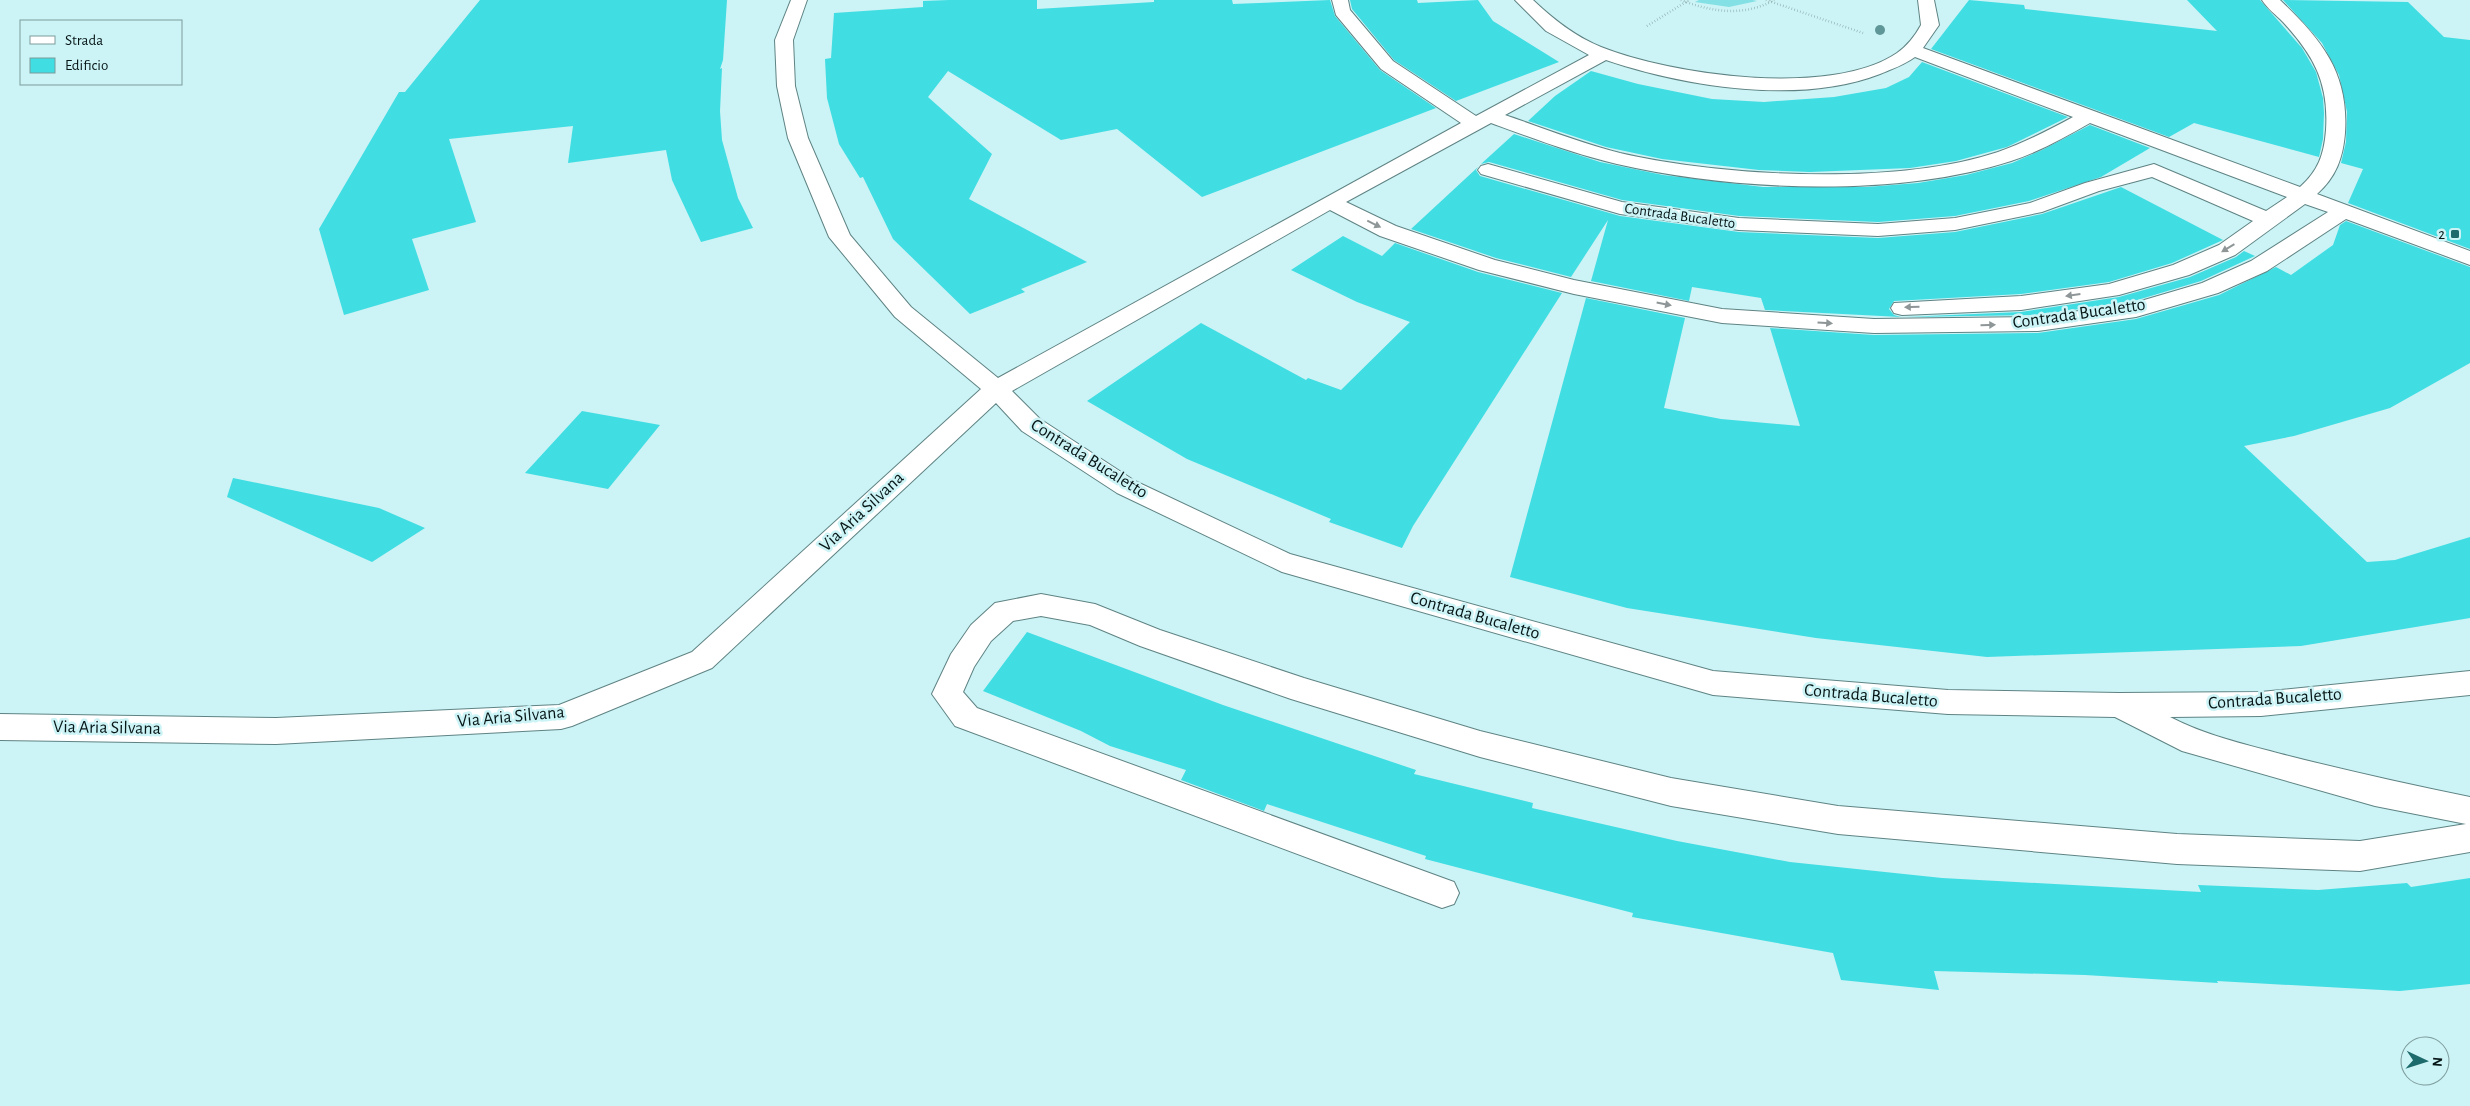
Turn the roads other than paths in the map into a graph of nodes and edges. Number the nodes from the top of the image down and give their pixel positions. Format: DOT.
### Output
graph roads {
  1 [pos="799,0"];
  2 [pos="1340,0"];
  3 [pos="1523,0"];
  4 [pos="1926,0"];
  5 [pos="2270,0"];
  6 [pos="1912,50"];
  7 [pos="1602,55"];
  8 [pos="2088,116"];
  9 [pos="1483,120"];
  10 [pos="1488,170"];
  11 [pos="1354,191"];
  12 [pos="2303,196"];
  13 [pos="1330,202"];
  14 [pos="2344,211"];
  15 [pos="2268,220"];
  16 [pos="2470,258"];
  17 [pos="996,389"];
  18 [pos="2470,683"];
  19 [pos="2119,705"];
  20 [pos="0,727"];
  21 [pos="2470,812"];
  22 [pos="2470,838"];
  23 [pos="1442,893"];
  1 -- 17 [label="street, Contrada Bucaletto"];
  2 -- 9 [label="street"];
  3 -- 7 [label="street"];
  4 -- 6 [label="street"];
  5 -- 12 [label="street"];
  6 -- 7 [label="street"];
  6 -- 8 [label="street"];
  7 -- 9 [label="street, Via Aria Silvana"];
  8 -- 9 [label="street"];
  8 -- 12 [label="street"];
  9 -- 11 [label="street, Via Aria Silvana"];
  10 -- 15 [label="street, Contrada Bucaletto"];
  11 -- 13 [label="street, Via Aria Silvana"];
  15 -- 11 [label="street, one-way"];
  12 -- 14 [label="street"];
  12 -- 15 [label="street"];
  13 -- 14 [label="street, Contrada Bucaletto, one-way"];
  13 -- 17 [label="street, Via Aria Silvana"];
  14 -- 16 [label="street"];
  17 -- 19 [label="street, Contrada Bucaletto"];
  17 -- 20 [label="street, Via Aria Silvana"];
  18 -- 19 [label="street, Contrada Bucaletto"];
  19 -- 21 [label="street"];
  22 -- 23 [label="street"];
}
